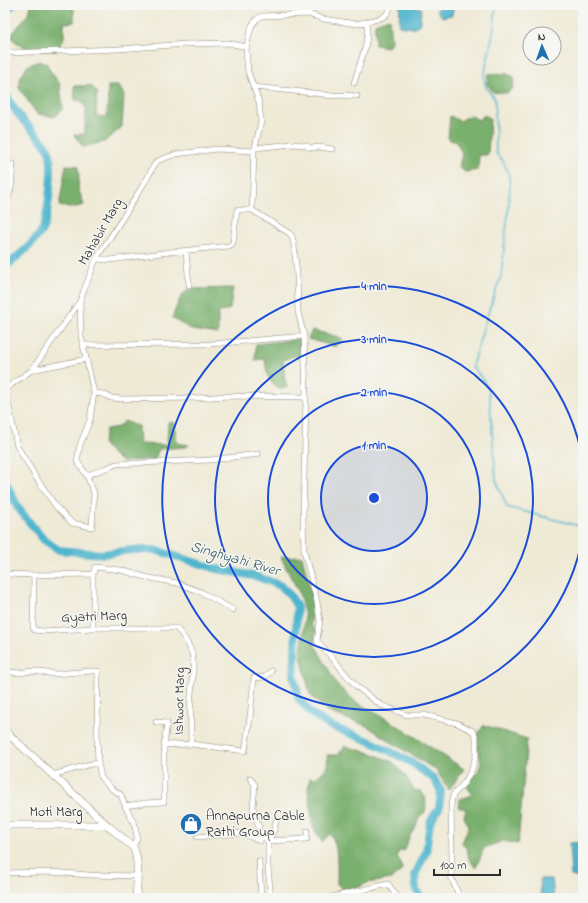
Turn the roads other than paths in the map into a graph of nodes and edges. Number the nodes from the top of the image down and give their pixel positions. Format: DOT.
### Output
graph roads {
  1 [pos="313,5"];
  2 [pos="390,5"];
  3 [pos="308,14"];
  4 [pos="367,22"];
  5 [pos="247,47"];
  6 [pos="5,53"];
  7 [pos="354,82"];
  8 [pos="253,87"];
  9 [pos="357,96"];
  10 [pos="254,149"];
  11 [pos="332,149"];
  12 [pos="13,164"];
  13 [pos="5,206"];
  14 [pos="252,210"];
  15 [pos="186,251"];
  16 [pos="96,259"];
  17 [pos="190,285"];
  18 [pos="80,301"];
  19 [pos="304,336"];
  20 [pos="84,345"];
  21 [pos="86,360"];
  22 [pos="32,370"];
  23 [pos="5,388"];
  24 [pos="94,393"];
  25 [pos="306,397"];
  26 [pos="258,454"];
  27 [pos="87,476"];
  28 [pos="5,574"];
  29 [pos="93,574"];
  30 [pos="34,575"];
  31 [pos="233,610"];
  32 [pos="93,628"];
  33 [pos="192,658"];
  34 [pos="5,666"];
  35 [pos="271,671"];
  36 [pos="156,722"];
  37 [pos="5,731"];
  38 [pos="191,744"];
  39 [pos="164,745"];
  40 [pos="98,762"];
  41 [pos="53,775"];
  42 [pos="250,778"];
  43 [pos="125,806"];
  44 [pos="276,821"];
  45 [pos="107,825"];
  46 [pos="5,826"];
  47 [pos="307,831"];
  48 [pos="197,837"];
  49 [pos="260,838"];
  50 [pos="268,841"];
  51 [pos="133,847"];
  52 [pos="259,861"];
  53 [pos="5,873"];
  54 [pos="137,876"];
  55 [pos="136,898"];
  56 [pos="261,898"];
  57 [pos="270,898"];
  58 [pos="328,898"];
  59 [pos="398,898"];
  60 [pos="460,898"];
  1 -- 3 [label="street"];
  2 -- 4 [label="street"];
  3 -- 4 [label="street"];
  3 -- 5 [label="street"];
  4 -- 7 [label="street"];
  5 -- 6 [label="street"];
  5 -- 8 [label="street"];
  8 -- 9 [label="street"];
  8 -- 10 [label="street"];
  10 -- 11 [label="street, Mahabir Marg"];
  10 -- 14 [label="street"];
  10 -- 16 [label="street, Mahabir Marg"];
  12 -- 13 [label="street"];
  14 -- 15 [label="street"];
  14 -- 19 [label="street"];
  15 -- 16 [label="street"];
  15 -- 17 [label="street"];
  16 -- 18 [label="street, Mahabir Marg"];
  18 -- 20 [label="street"];
  18 -- 22 [label="street, Mahabir Marg"];
  19 -- 20 [label="street"];
  19 -- 25 [label="street"];
  20 -- 21 [label="street"];
  21 -- 22 [label="street"];
  21 -- 24 [label="street"];
  22 -- 23 [label="street, Mahabir Marg"];
  23 -- 27 [label="street"];
  24 -- 25 [label="street"];
  24 -- 27 [label="street"];
  25 -- 60 [label="street"];
  26 -- 27 [label="street"];
  28 -- 30 [label="street"];
  29 -- 30 [label="street"];
  29 -- 31 [label="street"];
  29 -- 32 [label="street"];
  30 -- 32 [label="street, Gyatri Marg"];
  32 -- 33 [label="street, Gyatri Marg"];
  33 -- 38 [label="street, Ishwor Marg"];
  34 -- 40 [label="street"];
  35 -- 38 [label="street, Ishwor Marg"];
  36 -- 39 [label="street"];
  37 -- 41 [label="street"];
  38 -- 39 [label="street, Ishwor Marg"];
  39 -- 43 [label="street, Ishwor Marg"];
  40 -- 41 [label="street"];
  40 -- 43 [label="street"];
  41 -- 45 [label="street"];
  42 -- 49 [label="street"];
  43 -- 51 [label="street"];
  44 -- 50 [label="street"];
  45 -- 46 [label="street, Moti Marg"];
  45 -- 51 [label="street"];
  47 -- 50 [label="street"];
  48 -- 49 [label="street"];
  49 -- 50 [label="street"];
  50 -- 57 [label="street"];
  51 -- 54 [label="street"];
  52 -- 56 [label="street"];
  53 -- 54 [label="street"];
  54 -- 55 [label="street"];
  58 -- 59 [label="street"];
}
